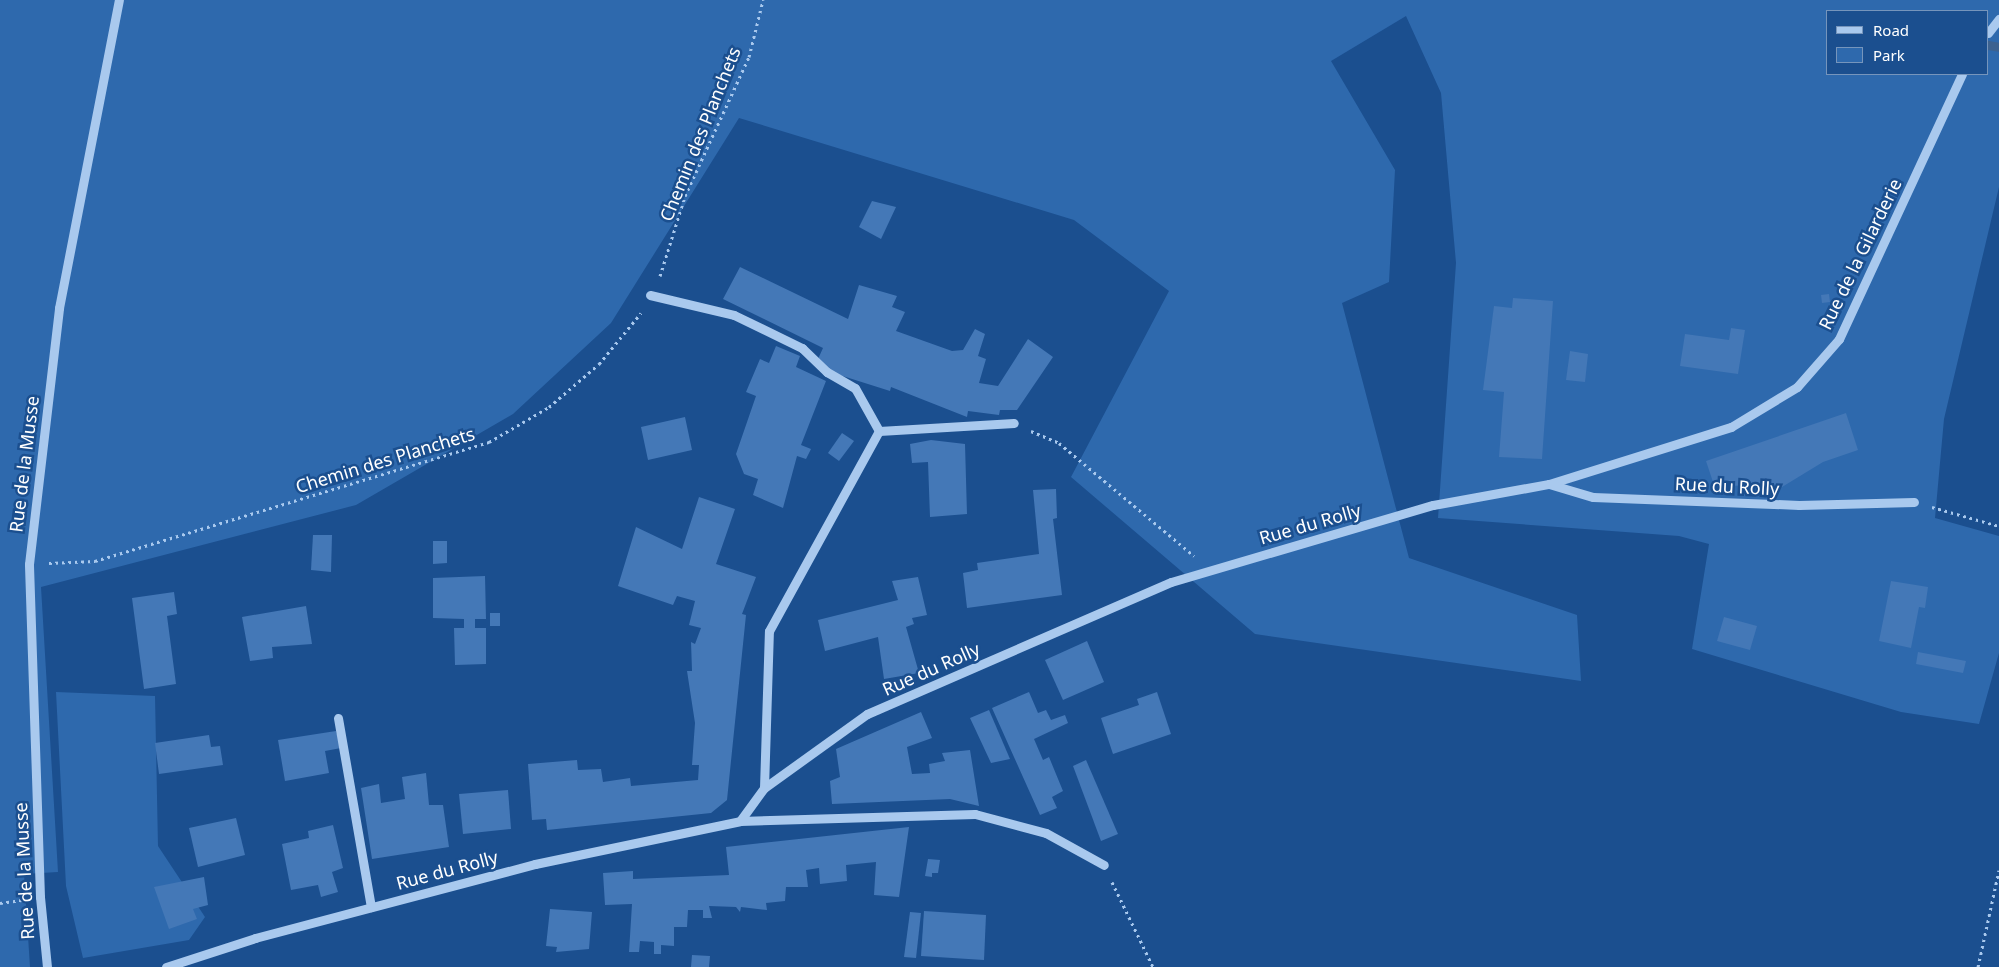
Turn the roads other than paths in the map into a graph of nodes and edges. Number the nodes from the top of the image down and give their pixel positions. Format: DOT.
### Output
graph roads {
  1 [pos="119,0"];
  2 [pos="1999,19"];
  3 [pos="1989,32"];
  4 [pos="1962,75"];
  5 [pos="650,295"];
  6 [pos="1014,423"];
  7 [pos="879,431"];
  8 [pos="1549,484"];
  9 [pos="1914,502"];
  10 [pos="338,718"];
  11 [pos="764,788"];
  12 [pos="740,821"];
  13 [pos="1104,865"];
  14 [pos="371,907"];
  15 [pos="47,967"];
  16 [pos="166,967"];
  1 -- 15 [label="street, Rue de la Musse"];
  2 -- 3 [label="street"];
  4 -- 8 [label="street, Rue de la Gilarderie"];
  5 -- 7 [label="street"];
  6 -- 7 [label="street"];
  7 -- 11 [label="street"];
  8 -- 9 [label="street, Rue du Rolly"];
  8 -- 11 [label="street, Rue du Rolly"];
  10 -- 14 [label="street"];
  11 -- 12 [label="street, Rue du Rolly"];
  12 -- 13 [label="street, Rue du Rolly"];
  12 -- 14 [label="street, Rue du Rolly"];
  14 -- 16 [label="street, Rue du Rolly"];
}
